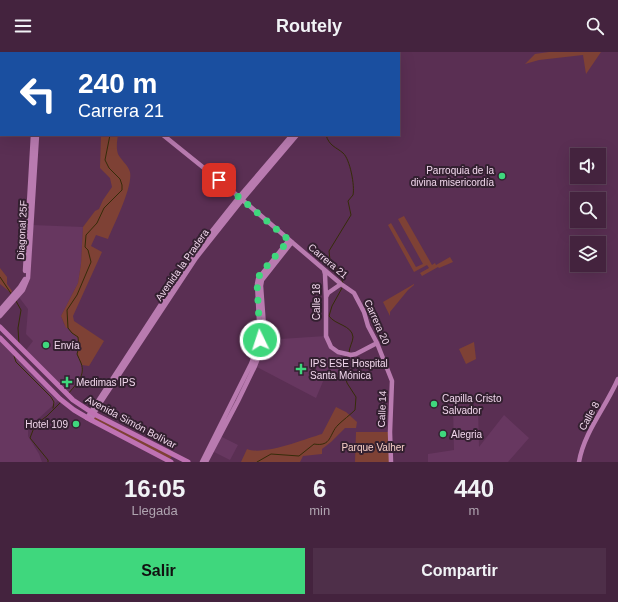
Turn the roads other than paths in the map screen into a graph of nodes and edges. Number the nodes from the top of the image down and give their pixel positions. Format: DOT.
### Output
graph roads {
  1 [pos="33,136"];
  2 [pos="37,136"];
  3 [pos="164,136"];
  4 [pos="291,136"];
  5 [pos="296,136"];
  6 [pos="240,198"];
  7 [pos="290,241"];
  8 [pos="28,248"];
  9 [pos="323,268"];
  10 [pos="343,286"];
  11 [pos="354,293"];
  12 [pos="13,298"];
  13 [pos="326,298"];
  14 [pos="0,310"];
  15 [pos="0,316"];
  16 [pos="0,327"];
  17 [pos="0,338"];
  18 [pos="377,343"];
  19 [pos="618,379"];
  20 [pos="392,380"];
  21 [pos="92,413"];
  22 [pos="89,419"];
  23 [pos="171,462"];
  24 [pos="188,462"];
  25 [pos="202,462"];
  26 [pos="206,462"];
  27 [pos="391,462"];
  28 [pos="579,462"];
  1 -- 8 [label="street, Diagonal 25F"];
  2 -- 8 [label="street, Diagonal 25F"];
  3 -- 6 [label="street, Carrera 21"];
  4 -- 6 [label="street, Avenida la Pradera"];
  5 -- 6 [label="street, Avenida la Pradera"];
  6 -- 7 [label="street, Carrera 21"];
  6 -- 21 [label="street, Avenida la Pradera"];
  7 -- 9 [label="street, Carrera 21"];
  7 -- 25 [label="street"];
  7 -- 26 [label="street"];
  8 -- 12 [label="street, Diagonal 25F"];
  9 -- 10 [label="street, Carrera 21"];
  9 -- 13 [label="street, Calle 18"];
  10 -- 11 [label="street, Carrera 21"];
  10 -- 13 [label="street"];
  11 -- 18 [label="street, Carrera 20"];
  12 -- 14 [label="street, Diagonal 25F"];
  12 -- 15 [label="street, Diagonal 25F"];
  13 -- 18 [label="street, Calle 18"];
  16 -- 21 [label="main road, Avenida Simón Bolívar"];
  17 -- 22 [label="main road, Avenida Simón Bolívar"];
  18 -- 20 [label="street, Carrera 20"];
  19 -- 28 [label="street, Calle 8"];
  20 -- 27 [label="street, Calle 14"];
  21 -- 22 [label="street, Avenida la Pradera"];
  21 -- 24 [label="main road, Avenida Simón Bolívar"];
  22 -- 23 [label="main road, Avenida Simón Bolívar"];
}
